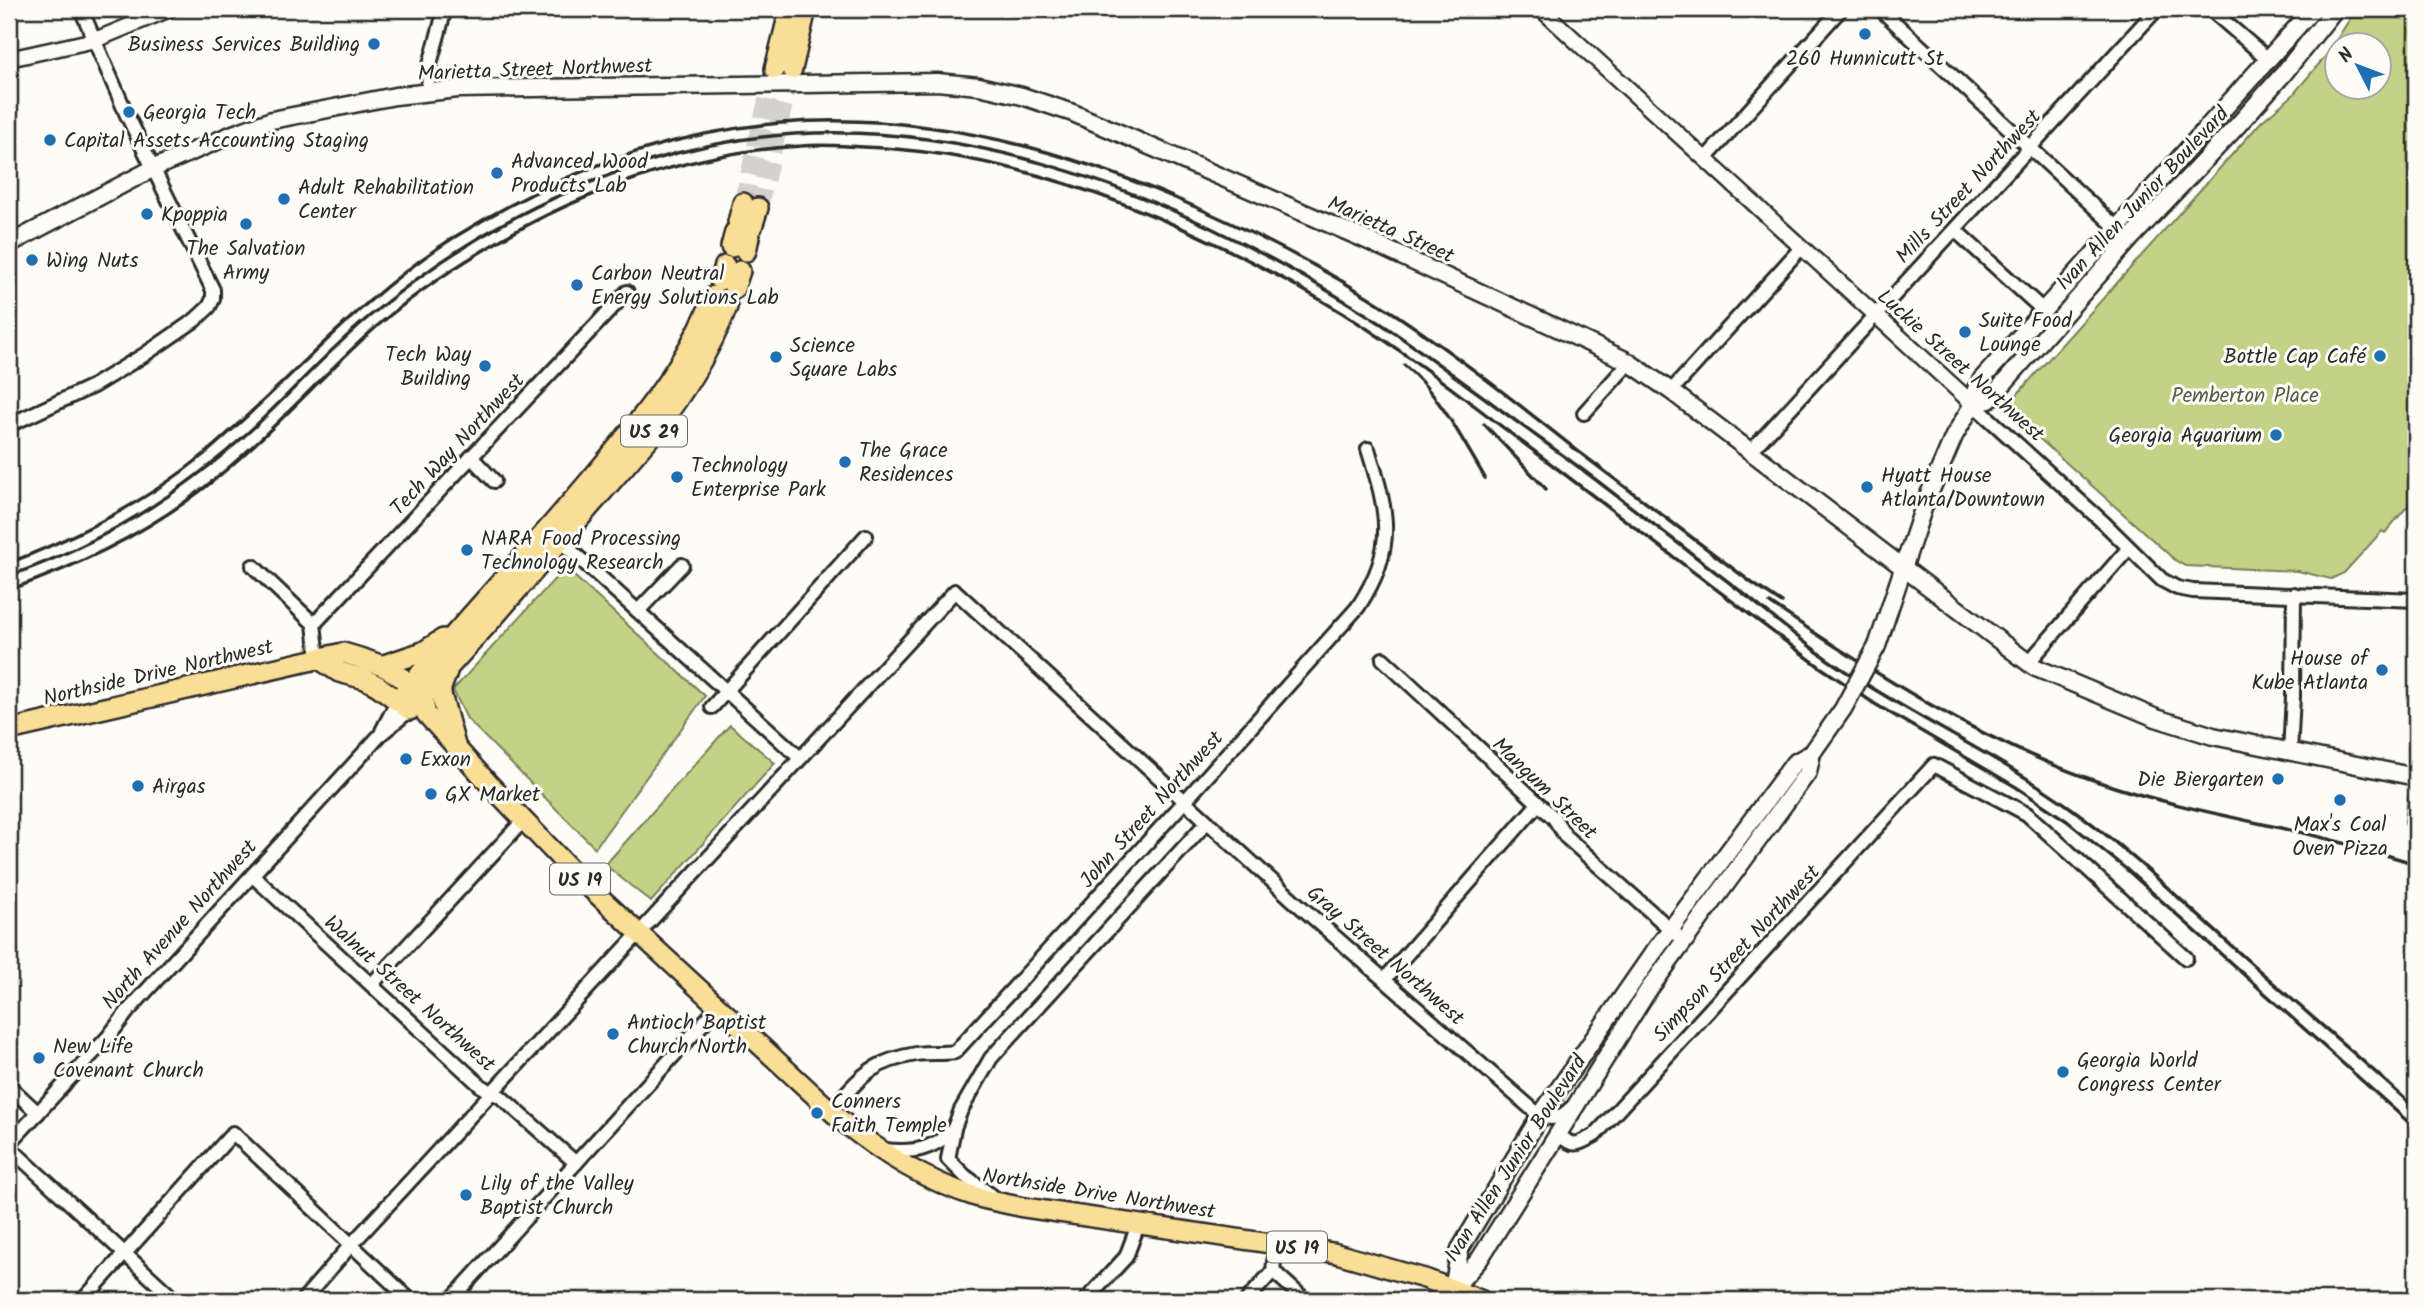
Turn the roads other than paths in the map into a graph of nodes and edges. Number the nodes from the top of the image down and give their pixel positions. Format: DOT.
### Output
graph roads {
  1 [pos="81,9"];
  2 [pos="170,9"];
  3 [pos="445,9"];
  4 [pos="790,9"];
  5 [pos="806,9"];
  6 [pos="1842,9"];
  7 [pos="1880,9"];
  8 [pos="2157,9"];
  9 [pos="2210,9"];
  10 [pos="2313,9"];
  11 [pos="2335,9"];
  12 [pos="1549,11"];
  13 [pos="95,40"];
  14 [pos="9,59"];
  15 [pos="2269,60"];
  16 [pos="788,74"];
  17 [pos="428,91"];
  18 [pos="2029,148"];
  19 [pos="1705,159"];
  20 [pos="154,168"];
  21 [pos="2118,229"];
  22 [pos="1955,230"];
  23 [pos="9,244"];
  24 [pos="1801,248"];
  25 [pos="727,285"];
  26 [pos="627,292"];
  27 [pos="2043,310"];
  28 [pos="1875,315"];
  29 [pos="1629,363"];
  30 [pos="1671,391"];
  31 [pos="1973,404"];
  32 [pos="1584,413"];
  33 [pos="9,425"];
  34 [pos="1368,449"];
  35 [pos="1750,452"];
  36 [pos="471,457"];
  37 [pos="494,481"];
  38 [pos="554,535"];
  39 [pos="866,536"];
  40 [pos="2129,548"];
  41 [pos="682,565"];
  42 [pos="253,566"];
  43 [pos="1904,569"];
  44 [pos="2294,594"];
  45 [pos="2416,600"];
  46 [pos="638,611"];
  47 [pos="314,624"];
  48 [pos="466,624"];
  49 [pos="318,658"];
  50 [pos="1383,659"];
  51 [pos="2028,663"];
  52 [pos="384,665"];
  53 [pos="449,667"];
  54 [pos="726,689"];
  55 [pos="413,701"];
  56 [pos="712,707"];
  57 [pos="9,730"];
  58 [pos="455,745"];
  59 [pos="1812,753"];
  60 [pos="2290,753"];
  61 [pos="800,758"];
  62 [pos="2416,777"];
  63 [pos="2416,799"];
  64 [pos="1185,801"];
  65 [pos="1538,804"];
  66 [pos="523,821"];
  67 [pos="1208,822"];
  68 [pos="2413,822"];
  69 [pos="253,876"];
  70 [pos="1670,930"];
  71 [pos="639,934"];
  72 [pos="1684,940"];
  73 [pos="2186,958"];
  74 [pos="1385,979"];
  75 [pos="372,984"];
  76 [pos="718,1007"];
  77 [pos="9,1086"];
  78 [pos="492,1093"];
  79 [pos="1581,1098"];
  80 [pos="831,1110"];
  81 [pos="38,1112"];
  82 [pos="1540,1116"];
  83 [pos="954,1128"];
  84 [pos="1559,1134"];
  85 [pos="9,1145"];
  86 [pos="880,1150"];
  87 [pos="576,1163"];
  88 [pos="1000,1201"];
  89 [pos="1138,1225"];
  90 [pos="1276,1244"];
  91 [pos="351,1245"];
  92 [pos="125,1254"];
  93 [pos="1273,1271"];
  94 [pos="1448,1295"];
  95 [pos="83,1300"];
  96 [pos="175,1300"];
  97 [pos="303,1300"];
  98 [pos="410,1300"];
  99 [pos="451,1300"];
  100 [pos="1087,1300"];
  101 [pos="1247,1300"];
  102 [pos="1305,1300"];
  103 [pos="1481,1300"];
  1 -- 13 [label="street"];
  2 -- 13 [label="street"];
  3 -- 17 [label="street"];
  4 -- 16 [label="highway"];
  5 -- 16 [label="highway"];
  6 -- 19 [label="street"];
  7 -- 18 [label="street"];
  8 -- 18 [label="street, Mills Street Northwest"];
  9 -- 15 [label="street"];
  10 -- 15 [label="main road, Ivan Allen Junior Boulevard"];
  11 -- 31 [label="main road, Ivan Allen Junior Boulevard"];
  12 -- 19 [label="street, Luckie Street Northwest"];
  13 -- 14 [label="street"];
  13 -- 20 [label="street"];
  15 -- 21 [label="main road, Ivan Allen Junior Boulevard"];
  16 -- 17 [label="main road, Marietta Street Northwest"];
  16 -- 29 [label="main road, Marietta Street"];
  17 -- 20 [label="main road, Marietta Street Northwest"];
  18 -- 21 [label="street"];
  18 -- 22 [label="street, Mills Street Northwest"];
  19 -- 24 [label="street, Luckie Street Northwest"];
  20 -- 23 [label="main road, Marietta Street Northwest"];
  20 -- 33 [label="street"];
  21 -- 27 [label="main road, Ivan Allen Junior Boulevard"];
  22 -- 27 [label="street"];
  22 -- 28 [label="street, Mills Street Northwest"];
  24 -- 28 [label="street, Luckie Street Northwest"];
  24 -- 30 [label="street"];
  25 -- 38 [label="highway, North Avenue Northwest / US 29"];
  26 -- 36 [label="street, Tech Way Northwest"];
  27 -- 31 [label="main road, Ivan Allen Junior Boulevard"];
  28 -- 31 [label="street, Luckie Street Northwest"];
  28 -- 35 [label="street, Mills Street Northwest"];
  29 -- 30 [label="main road, Marietta Street"];
  29 -- 32 [label="street"];
  30 -- 35 [label="main road, Marietta Street"];
  31 -- 40 [label="street, Luckie Street Northwest"];
  31 -- 43 [label="main road, Ivan Allen Junior Boulevard"];
  34 -- 64 [label="street, John Street Northwest"];
  35 -- 43 [label="main road, Marietta Street"];
  36 -- 37 [label="street"];
  36 -- 47 [label="street, Tech Way Northwest"];
  38 -- 46 [label="street"];
  38 -- 48 [label="highway, North Avenue Northwest / US 29"];
  38 -- 53 [label="highway, North Avenue Northwest / US 29"];
  39 -- 54 [label="street"];
  40 -- 44 [label="street, Luckie Street Northwest"];
  40 -- 51 [label="street"];
  41 -- 46 [label="street"];
  42 -- 47 [label="street"];
  43 -- 51 [label="main road"];
  43 -- 59 [label="main road, Ivan Allen Junior Boulevard, bridge"];
  44 -- 45 [label="street, Luckie Street Northwest"];
  44 -- 60 [label="street"];
  46 -- 54 [label="street"];
  47 -- 49 [label="street"];
  48 -- 52 [label="highway"];
  48 -- 55 [label="highway, North Avenue Northwest / US 29"];
  49 -- 52 [label="highway, Northside Drive Northwest / US 19"];
  49 -- 55 [label="highway, Northside Drive Northwest / US 19"];
  49 -- 57 [label="highway, Northside Drive Northwest"];
  50 -- 65 [label="street, Mangum Street"];
  51 -- 60 [label="main road"];
  52 -- 55 [label="highway, Northside Drive Northwest / US 19"];
  53 -- 55 [label="highway, North Avenue Northwest / US 29"];
  53 -- 58 [label="highway"];
  54 -- 56 [label="street"];
  54 -- 61 [label="street"];
  55 -- 58 [label="main road, Northside Drive Northwest / US 19"];
  55 -- 69 [label="street, North Avenue Northwest"];
  58 -- 66 [label="main road, Northside Drive Northwest / US 19"];
  59 -- 70 [label="main road, Ivan Allen Junior Boulevard"];
  59 -- 72 [label="main road, Ivan Allen Junior Boulevard"];
  60 -- 62 [label="main road"];
  61 -- 64 [label="street, Gray Street Northwest"];
  61 -- 71 [label="street"];
  63 -- 68 [label="street"];
  64 -- 67 [label="street, Gray Street Northwest"];
  64 -- 80 [label="street, John Street Northwest"];
  65 -- 70 [label="street, Mangum Street"];
  65 -- 74 [label="street"];
  66 -- 71 [label="main road, Northside Drive Northwest / US 19"];
  66 -- 75 [label="street"];
  67 -- 74 [label="street, Gray Street Northwest"];
  67 -- 83 [label="street"];
  69 -- 75 [label="street, Walnut Street Northwest"];
  69 -- 81 [label="street, North Avenue Northwest"];
  70 -- 72 [label="street, Mangum Street"];
  70 -- 82 [label="main road, Ivan Allen Junior Boulevard"];
  71 -- 76 [label="main road, Northside Drive Northwest / US 19"];
  71 -- 78 [label="street"];
  72 -- 79 [label="main road, Ivan Allen Junior Boulevard"];
  73 -- 84 [label="street, Simpson Street Northwest"];
  74 -- 82 [label="street, Gray Street Northwest"];
  75 -- 78 [label="street, Walnut Street Northwest"];
  76 -- 80 [label="main road, Northside Drive Northwest / US 19"];
  76 -- 87 [label="street"];
  77 -- 81 [label="street"];
  78 -- 87 [label="street, Walnut Street Northwest"];
  78 -- 91 [label="street"];
  79 -- 82 [label="street"];
  79 -- 84 [label="main road, Ivan Allen Junior Boulevard"];
  80 -- 86 [label="main road, Northside Drive Northwest / US 19"];
  81 -- 85 [label="street, North Avenue Northwest"];
  82 -- 94 [label="main road, Ivan Allen Junior Boulevard"];
  83 -- 86 [label="street"];
  83 -- 88 [label="street"];
  84 -- 94 [label="main road, Ivan Allen Junior Boulevard"];
  85 -- 92 [label="street"];
  86 -- 88 [label="main road, Northside Drive Northwest / US 19"];
  87 -- 99 [label="street"];
  88 -- 89 [label="main road, Northside Drive Northwest / US 19"];
  89 -- 90 [label="main road, Northside Drive Northwest / US 19"];
  89 -- 100 [label="street"];
  90 -- 93 [label="street"];
  90 -- 94 [label="main road, Northside Drive Northwest / US 19"];
  91 -- 92 [label="street"];
  91 -- 97 [label="street"];
  91 -- 98 [label="street"];
  92 -- 95 [label="street"];
  92 -- 96 [label="street"];
  93 -- 101 [label="street"];
  93 -- 102 [label="street"];
  94 -- 103 [label="main road, Northside Drive Northwest / US 19"];
}
